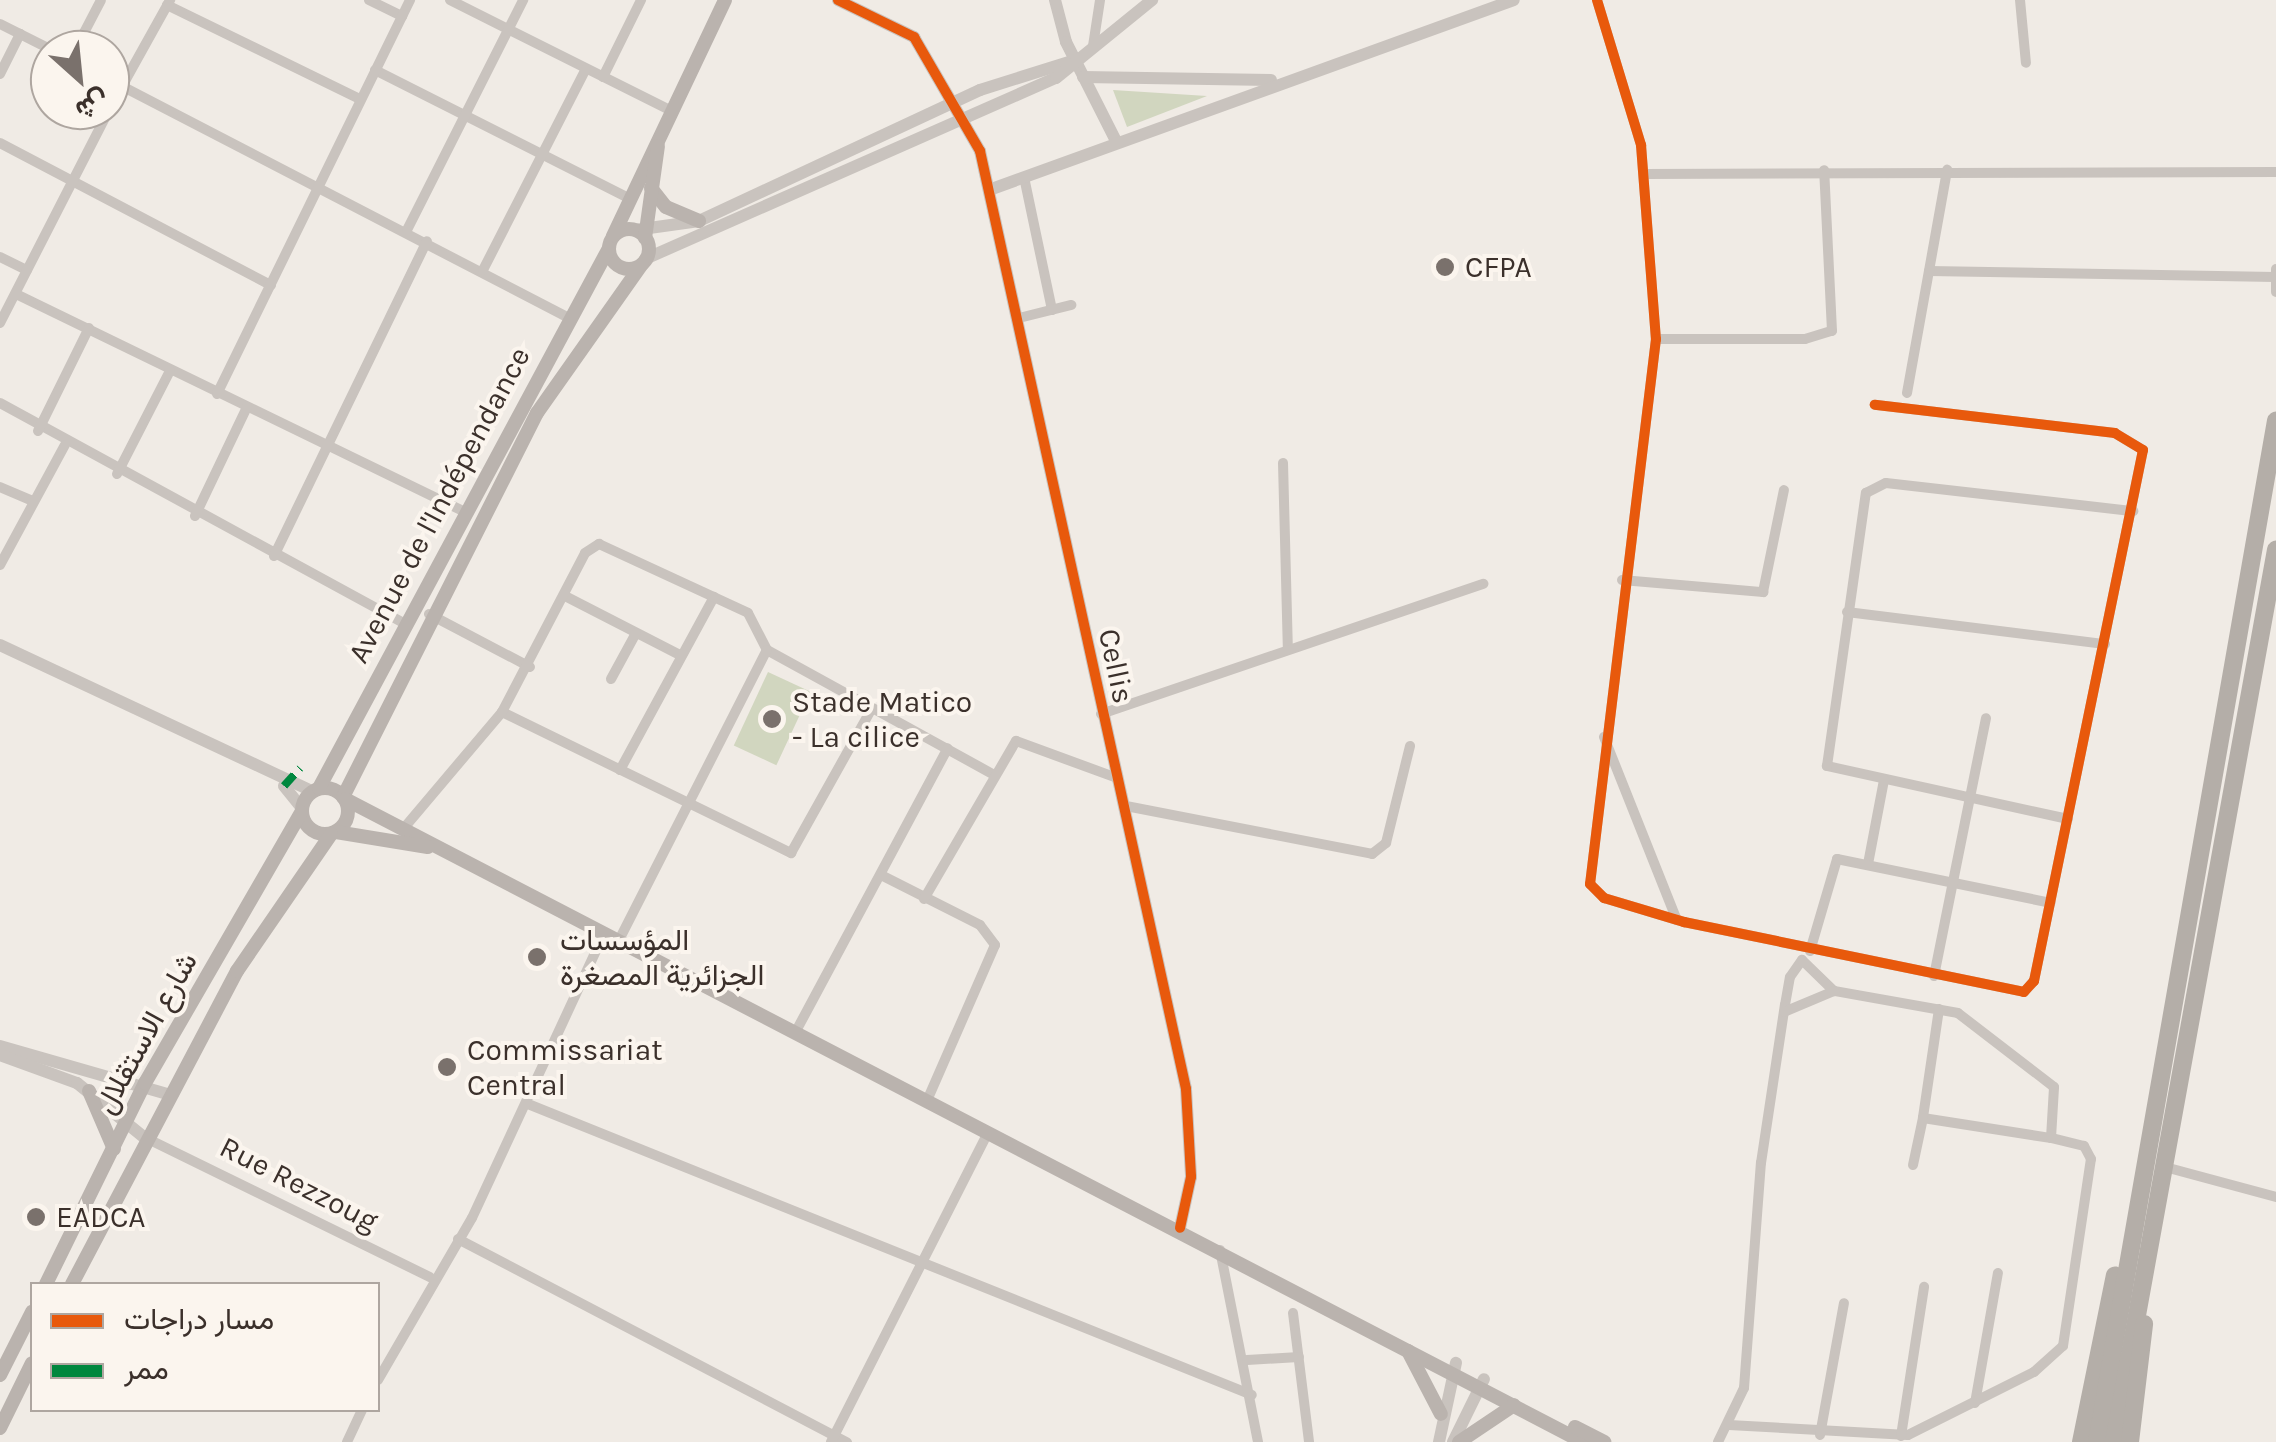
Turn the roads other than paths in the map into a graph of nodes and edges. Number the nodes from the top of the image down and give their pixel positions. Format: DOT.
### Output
graph roads {
  1 [pos="101,0"];
  2 [pos="369,0"];
  3 [pos="410,0"];
  4 [pos="450,0"];
  5 [pos="522,0"];
  6 [pos="641,0"];
  7 [pos="725,0"];
  8 [pos="838,0"];
  9 [pos="1056,0"];
  10 [pos="1100,0"];
  11 [pos="1152,0"];
  12 [pos="1514,0"];
  13 [pos="1597,0"];
  14 [pos="2020,0"];
  15 [pos="169,3"];
  16 [pos="402,16"];
  17 [pos="0,24"];
  18 [pos="506,28"];
  19 [pos="86,30"];
  20 [pos="20,34"];
  21 [pos="30,39"];
  22 [pos="1093,46"];
  23 [pos="1075,60"];
  24 [pos="2026,63"];
  25 [pos="586,69"];
  26 [pos="375,70"];
  27 [pos="130,72"];
  28 [pos="1308,73"];
  29 [pos="0,74"];
  30 [pos="603,77"];
  31 [pos="1083,77"];
  32 [pos="130,90"];
  33 [pos="360,98"];
  34 [pos="954,102"];
  35 [pos="672,111"];
  36 [pos="466,116"];
  37 [pos="963,118"];
  38 [pos="98,130"];
  39 [pos="660,131"];
  40 [pos="0,142"];
  41 [pos="1117,143"];
  42 [pos="541,154"];
  43 [pos="1824,170"];
  44 [pos="1947,170"];
  45 [pos="2276,172"];
  46 [pos="1645,174"];
  47 [pos="1024,177"];
  48 [pos="71,180"];
  49 [pos="320,185"];
  50 [pos="651,188"];
  51 [pos="989,190"];
  52 [pos="628,198"];
  53 [pos="699,220"];
  54 [pos="407,230"];
  55 [pos="642,233"];
  56 [pos="427,241"];
  57 [pos="611,242"];
  58 [pos="0,256"];
  59 [pos="644,262"];
  60 [pos="2276,269"];
  61 [pos="27,270"];
  62 [pos="483,270"];
  63 [pos="1929,271"];
  64 [pos="2275,277"];
  65 [pos="272,285"];
  66 [pos="2276,292"];
  67 [pos="16,294"];
  68 [pos="1071,305"];
  69 [pos="1052,310"];
  70 [pos="569,318"];
  71 [pos="1019,318"];
  72 [pos="0,322"];
  73 [pos="90,328"];
  74 [pos="1656,339"];
  75 [pos="170,371"];
  76 [pos="1907,393"];
  77 [pos="217,394"];
  78 [pos="0,403"];
  79 [pos="1875,405"];
  80 [pos="246,407"];
  81 [pos="2276,420"];
  82 [pos="38,431"];
  83 [pos="65,444"];
  84 [pos="330,446"];
  85 [pos="1283,463"];
  86 [pos="116,474"];
  87 [pos="0,487"];
  88 [pos="1784,490"];
  89 [pos="30,500"];
  90 [pos="2133,511"];
  91 [pos="468,513"];
  92 [pos="195,516"];
  93 [pos="2276,550"];
  94 [pos="274,556"];
  95 [pos="0,565"];
  96 [pos="1622,580"];
  97 [pos="1482,584"];
  98 [pos="565,596"];
  99 [pos="714,598"];
  100 [pos="2272,604"];
  101 [pos="1847,612"];
  102 [pos="428,614"];
  103 [pos="406,624"];
  104 [pos="636,633"];
  105 [pos="2105,644"];
  106 [pos="0,645"];
  107 [pos="1288,649"];
  108 [pos="767,650"];
  109 [pos="678,654"];
  110 [pos="530,668"];
  111 [pos="612,679"];
  112 [pos="872,708"];
  113 [pos="502,712"];
  114 [pos="1101,714"];
  115 [pos="1986,718"];
  116 [pos="1604,736"];
  117 [pos="1410,746"];
  118 [pos="948,748"];
  119 [pos="620,770"];
  120 [pos="993,774"];
  121 [pos="1117,778"];
  122 [pos="1884,780"];
  123 [pos="284,786"];
  124 [pos="315,790"];
  125 [pos="344,798"];
  126 [pos="1968,798"];
  127 [pos="688,802"];
  128 [pos="1126,806"];
  129 [pos="301,810"];
  130 [pos="2068,819"];
  131 [pos="404,828"];
  132 [pos="333,833"];
  133 [pos="438,849"];
  134 [pos="1868,864"];
  135 [pos="881,875"];
  136 [pos="1952,882"];
  137 [pos="924,899"];
  138 [pos="2050,902"];
  139 [pos="1677,920"];
  140 [pos="602,938"];
  141 [pos="617,945"];
  142 [pos="1810,950"];
  143 [pos="1934,976"];
  144 [pos="1834,991"];
  145 [pos="1939,1009"];
  146 [pos="1784,1012"];
  147 [pos="795,1034"];
  148 [pos="0,1046"];
  149 [pos="0,1056"];
  150 [pos="145,1083"];
  151 [pos="88,1091"];
  152 [pos="167,1094"];
  153 [pos="927,1101"];
  154 [pos="528,1104"];
  155 [pos="1923,1118"];
  156 [pos="125,1124"];
  157 [pos="988,1132"];
  158 [pos="146,1138"];
  159 [pos="2051,1138"];
  160 [pos="114,1150"];
  161 [pos="1912,1166"];
  162 [pos="2165,1167"];
  163 [pos="2276,1198"];
  164 [pos="76,1226"];
  165 [pos="1180,1228"];
  166 [pos="96,1236"];
  167 [pos="2131,1238"];
  168 [pos="458,1239"];
  169 [pos="1220,1250"];
  170 [pos="920,1262"];
  171 [pos="1998,1273"];
  172 [pos="2144,1276"];
  173 [pos="430,1277"];
  174 [pos="47,1282"];
  175 [pos="73,1282"];
  176 [pos="1293,1286"];
  177 [pos="1924,1287"];
  178 [pos="1844,1303"];
  179 [pos="1293,1313"];
  180 [pos="30,1316"];
  181 [pos="1405,1346"];
  182 [pos="1299,1357"];
  183 [pos="1247,1360"];
  184 [pos="30,1367"];
  185 [pos="1454,1367"];
  186 [pos="0,1375"];
  187 [pos="380,1376"];
  188 [pos="1483,1384"];
  189 [pos="1252,1394"];
  190 [pos="1975,1403"];
  191 [pos="1514,1405"];
  192 [pos="361,1412"];
  193 [pos="1441,1414"];
  194 [pos="1729,1425"];
  195 [pos="0,1428"];
  196 [pos="1820,1435"];
  197 [pos="1900,1436"];
  198 [pos="833,1439"];
  199 [pos="347,1442"];
  200 [pos="847,1442"];
  201 [pos="1258,1442"];
  202 [pos="1309,1442"];
  203 [pos="1439,1442"];
  204 [pos="1456,1442"];
  205 [pos="1583,1442"];
  206 [pos="1604,1442"];
  207 [pos="1718,1442"];
  208 [pos="2081,1442"];
  209 [pos="2097,1442"];
  210 [pos="2114,1442"];
  211 [pos="2130,1442"];
  1 -- 19 [label="street"];
  2 -- 16 [label="street"];
  3 -- 16 [label="street"];
  4 -- 18 [label="street"];
  5 -- 18 [label="street"];
  6 -- 30 [label="street"];
  7 -- 35 [label="main road, Avenue de l'Indépendance"];
  8 -- 34 [label="street, Cellis"];
  9 -- 23 [label="street"];
  10 -- 22 [label="street"];
  11 -- 22 [label="street"];
  12 -- 28 [label="street"];
  13 -- 46 [label="street"];
  14 -- 24 [label="street"];
  15 -- 27 [label="street"];
  15 -- 33 [label="street"];
  16 -- 26 [label="street"];
  17 -- 20 [label="street"];
  18 -- 25 [label="street"];
  18 -- 36 [label="street"];
  20 -- 21 [label="street"];
  20 -- 29 [label="street"];
  22 -- 23 [label="street"];
  23 -- 31 [label="street"];
  23 -- 34 [label="street"];
  23 -- 37 [label="street"];
  25 -- 30 [label="street"];
  25 -- 42 [label="street"];
  26 -- 33 [label="street"];
  26 -- 36 [label="street"];
  28 -- 31 [label="street"];
  28 -- 41 [label="street"];
  30 -- 35 [label="street"];
  31 -- 41 [label="street"];
  32 -- 49 [label="street"];
  33 -- 49 [label="street"];
  34 -- 37 [label="street, Cellis"];
  34 -- 53 [label="street"];
  35 -- 39 [label="main road, Avenue de l'Indépendance"];
  36 -- 42 [label="street"];
  36 -- 54 [label="street"];
  37 -- 51 [label="street, Cellis"];
  37 -- 59 [label="street"];
  38 -- 48 [label="street"];
  39 -- 50 [label="main road, Avenue de l'Indépendance"];
  39 -- 52 [label="main road, Avenue de l'Indépendance"];
  40 -- 48 [label="street"];
  41 -- 47 [label="street"];
  42 -- 52 [label="street"];
  42 -- 62 [label="street"];
  43 -- 44 [label="street"];
  43 -- 46 [label="street"];
  43 -- 74 [label="street"];
  44 -- 45 [label="street"];
  44 -- 63 [label="street"];
  46 -- 74 [label="street"];
  47 -- 51 [label="street"];
  47 -- 69 [label="street"];
  48 -- 61 [label="street"];
  48 -- 65 [label="street"];
  49 -- 54 [label="street"];
  49 -- 65 [label="street"];
  50 -- 53 [label="main road"];
  50 -- 55 [label="main road, Avenue de l'Indépendance"];
  51 -- 71 [label="street, Cellis"];
  52 -- 57 [label="main road, Avenue de l'Indépendance"];
  53 -- 55 [label="street"];
  54 -- 56 [label="street"];
  55 -- 57 [label="main road"];
  55 -- 59 [label="main road, Avenue de l'Indépendance"];
  56 -- 62 [label="street"];
  56 -- 84 [label="street"];
  57 -- 59 [label="main road"];
  57 -- 70 [label="main road, Avenue de l'Indépendance"];
  58 -- 61 [label="street"];
  59 -- 102 [label="main road, Avenue de l'Indépendance"];
  60 -- 64 [label="street"];
  61 -- 67 [label="street"];
  62 -- 70 [label="street"];
  63 -- 64 [label="street"];
  63 -- 76 [label="street"];
  64 -- 66 [label="street"];
  65 -- 77 [label="street"];
  67 -- 72 [label="street"];
  67 -- 73 [label="street"];
  68 -- 69 [label="street"];
  69 -- 71 [label="street"];
  70 -- 91 [label="main road, Avenue de l'Indépendance"];
  71 -- 114 [label="street, Cellis"];
  73 -- 75 [label="street"];
  73 -- 82 [label="street"];
  74 -- 96 [label="street"];
  75 -- 77 [label="street"];
  75 -- 86 [label="street"];
  77 -- 80 [label="street"];
  78 -- 82 [label="street"];
  79 -- 90 [label="street"];
  80 -- 84 [label="street"];
  80 -- 92 [label="street"];
  81 -- 167 [label="highway"];
  82 -- 83 [label="street"];
  83 -- 86 [label="street"];
  83 -- 89 [label="street"];
  84 -- 91 [label="street"];
  84 -- 94 [label="street"];
  85 -- 107 [label="street"];
  86 -- 92 [label="street"];
  87 -- 89 [label="street"];
  88 -- 96 [label="street"];
  89 -- 95 [label="street"];
  90 -- 101 [label="street"];
  90 -- 105 [label="street"];
  91 -- 103 [label="main road, Avenue de l'Indépendance"];
  92 -- 94 [label="street"];
  93 -- 100 [label="highway"];
  94 -- 103 [label="street"];
  96 -- 116 [label="street"];
  97 -- 107 [label="street"];
  98 -- 99 [label="street"];
  98 -- 104 [label="street"];
  98 -- 110 [label="street"];
  99 -- 108 [label="street"];
  99 -- 109 [label="street"];
  100 -- 162 [label="highway"];
  101 -- 105 [label="street"];
  101 -- 122 [label="street"];
  102 -- 110 [label="street"];
  102 -- 125 [label="main road, Avenue de l'Indépendance"];
  103 -- 124 [label="main road, Avenue de l'Indépendance"];
  104 -- 109 [label="street"];
  104 -- 111 [label="street"];
  105 -- 130 [label="street"];
  106 -- 123 [label="street"];
  107 -- 114 [label="street"];
  108 -- 112 [label="street"];
  108 -- 127 [label="street"];
  109 -- 119 [label="street"];
  110 -- 113 [label="street"];
  112 -- 118 [label="street"];
  112 -- 127 [label="street"];
  113 -- 119 [label="street"];
  113 -- 131 [label="street"];
  114 -- 121 [label="street, Cellis"];
  115 -- 126 [label="street"];
  116 -- 139 [label="street"];
  116 -- 139 [label="street"];
  117 -- 128 [label="street"];
  118 -- 120 [label="street"];
  118 -- 135 [label="street"];
  119 -- 127 [label="street"];
  120 -- 121 [label="street"];
  120 -- 137 [label="street"];
  121 -- 128 [label="street, Cellis"];
  122 -- 126 [label="street"];
  122 -- 134 [label="street"];
  123 -- 124 [label="street"];
  123 -- 129 [label="street"];
  124 -- 125 [label="main road"];
  124 -- 129 [label="main road, Avenue de l'Indépendance"];
  125 -- 131 [label="main road"];
  125 -- 132 [label="main road, Avenue de l'Indépendance"];
  126 -- 130 [label="street"];
  126 -- 136 [label="street"];
  127 -- 141 [label="street"];
  128 -- 165 [label="street, Cellis"];
  129 -- 132 [label="main road"];
  129 -- 150 [label="main road, شارع الاستقلال"];
  130 -- 138 [label="street"];
  131 -- 133 [label="main road"];
  132 -- 133 [label="main road"];
  132 -- 152 [label="main road"];
  133 -- 140 [label="main road"];
  134 -- 136 [label="street"];
  134 -- 142 [label="street"];
  135 -- 137 [label="street"];
  135 -- 147 [label="street"];
  136 -- 138 [label="street"];
  136 -- 143 [label="street"];
  137 -- 153 [label="street"];
  138 -- 143 [label="street"];
  139 -- 142 [label="street"];
  140 -- 141 [label="main road"];
  140 -- 154 [label="street"];
  141 -- 147 [label="main road"];
  142 -- 143 [label="street"];
  144 -- 145 [label="street"];
  144 -- 146 [label="street"];
  144 -- 146 [label="street"];
  145 -- 155 [label="street"];
  145 -- 159 [label="street"];
  146 -- 194 [label="street"];
  147 -- 153 [label="main road"];
  148 -- 150 [label="street"];
  149 -- 151 [label="street"];
  150 -- 152 [label="street"];
  150 -- 156 [label="main road, شارع الاستقلال"];
  151 -- 156 [label="street"];
  151 -- 160 [label="main road"];
  152 -- 158 [label="main road"];
  153 -- 157 [label="main road"];
  154 -- 168 [label="street"];
  154 -- 170 [label="street"];
  155 -- 159 [label="street"];
  155 -- 161 [label="street"];
  156 -- 158 [label="street"];
  156 -- 160 [label="main road, شارع الاستقلال"];
  157 -- 165 [label="main road"];
  157 -- 170 [label="street"];
  158 -- 166 [label="main road"];
  158 -- 173 [label="street, Rue Rezzoug"];
  159 -- 190 [label="street"];
  160 -- 164 [label="main road, شارع الاستقلال"];
  162 -- 163 [label="street"];
  162 -- 172 [label="highway"];
  164 -- 166 [label="main road"];
  164 -- 174 [label="main road, شارع الاستقلال"];
  165 -- 169 [label="main road"];
  166 -- 175 [label="main road"];
  167 -- 208 [label="highway"];
  167 -- 209 [label="highway"];
  168 -- 173 [label="street"];
  168 -- 198 [label="street"];
  169 -- 176 [label="main road"];
  169 -- 183 [label="street"];
  170 -- 189 [label="street"];
  170 -- 198 [label="street"];
  171 -- 190 [label="street"];
  172 -- 210 [label="highway"];
  172 -- 211 [label="highway"];
  173 -- 187 [label="street"];
  176 -- 181 [label="main road"];
  176 -- 185 [label="main road"];
  177 -- 197 [label="street"];
  178 -- 196 [label="street"];
  179 -- 182 [label="street"];
  180 -- 186 [label="main road"];
  181 -- 185 [label="main road"];
  181 -- 193 [label="main road"];
  182 -- 183 [label="street"];
  182 -- 202 [label="street"];
  183 -- 189 [label="street"];
  184 -- 195 [label="main road"];
  185 -- 188 [label="main road"];
  185 -- 193 [label="street"];
  188 -- 191 [label="main road"];
  188 -- 204 [label="street"];
  188 -- 206 [label="main road"];
  189 -- 201 [label="street"];
  190 -- 197 [label="street"];
  191 -- 204 [label="main road"];
  191 -- 205 [label="main road"];
  192 -- 199 [label="street"];
  193 -- 203 [label="street"];
  194 -- 196 [label="street"];
  194 -- 207 [label="street"];
  196 -- 197 [label="street"];
  198 -- 200 [label="street"];
}
